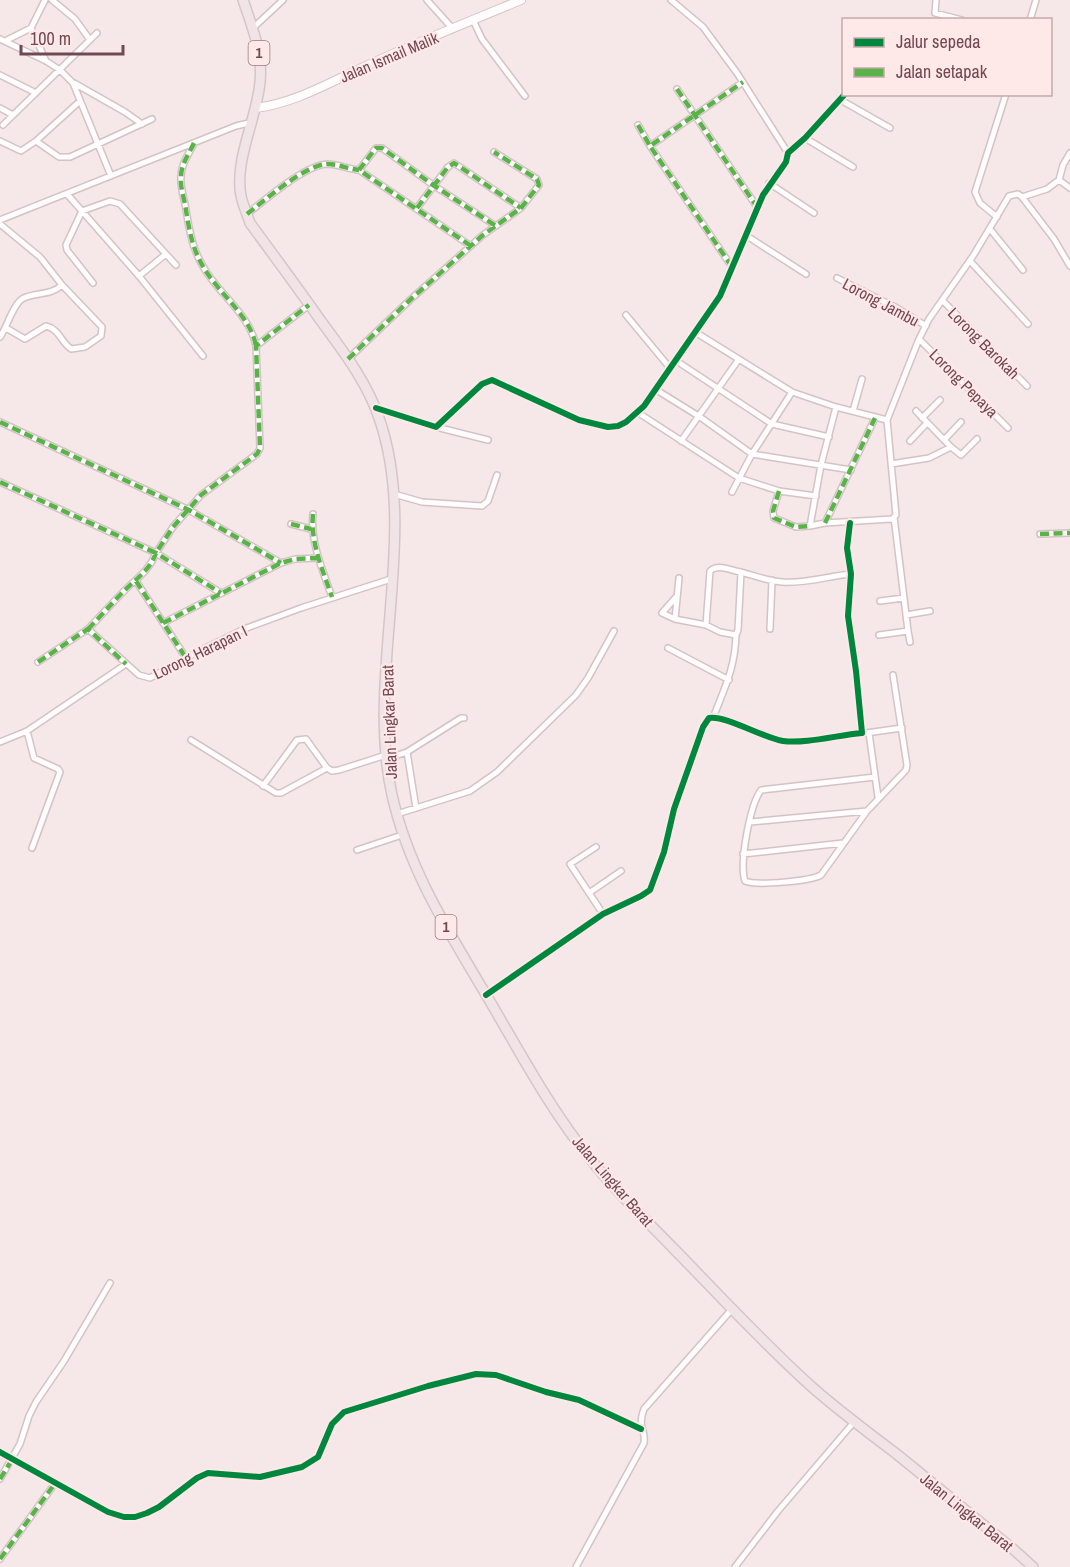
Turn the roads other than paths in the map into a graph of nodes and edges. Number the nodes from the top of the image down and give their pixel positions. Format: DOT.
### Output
graph roads {
  1 [pos="45,0"];
  2 [pos="52,0"];
  3 [pos="243,0"];
  4 [pos="283,0"];
  5 [pos="427,0"];
  6 [pos="521,0"];
  7 [pos="671,0"];
  8 [pos="936,0"];
  9 [pos="1036,0"];
  10 [pos="954,18"];
  11 [pos="1031,18"];
  12 [pos="473,20"];
  13 [pos="31,28"];
  14 [pos="253,28"];
  15 [pos="453,29"];
  16 [pos="96,33"];
  17 [pos="3,40"];
  18 [pos="90,40"];
  19 [pos="46,61"];
  20 [pos="60,70"];
  21 [pos="0,75"];
  22 [pos="743,82"];
  23 [pos="73,83"];
  24 [pos="677,89"];
  25 [pos="36,93"];
  26 [pos="525,96"];
  27 [pos="843,96"];
  28 [pos="1005,96"];
  29 [pos="839,99"];
  30 [pos="80,101"];
  31 [pos="0,108"];
  32 [pos="256,108"];
  33 [pos="14,115"];
  34 [pos="697,116"];
  35 [pos="152,119"];
  36 [pos="253,122"];
  37 [pos="142,124"];
  38 [pos="3,125"];
  39 [pos="638,125"];
  40 [pos="890,128"];
  41 [pos="805,138"];
  42 [pos="0,141"];
  43 [pos="36,141"];
  44 [pos="98,143"];
  45 [pos="195,143"];
  46 [pos="650,146"];
  47 [pos="494,152"];
  48 [pos="788,153"];
  49 [pos="1070,153"];
  50 [pos="853,167"];
  51 [pos="359,170"];
  52 [pos="111,176"];
  53 [pos="1059,180"];
  54 [pos="769,183"];
  55 [pos="434,185"];
  56 [pos="1070,188"];
  57 [pos="67,194"];
  58 [pos="1022,197"];
  59 [pos="757,207"];
  60 [pos="417,208"];
  61 [pos="521,208"];
  62 [pos="82,211"];
  63 [pos="814,213"];
  64 [pos="247,214"];
  65 [pos="997,217"];
  66 [pos="0,222"];
  67 [pos="496,225"];
  68 [pos="990,229"];
  69 [pos="747,236"];
  70 [pos="471,246"];
  71 [pos="166,254"];
  72 [pos="969,261"];
  73 [pos="176,265"];
  74 [pos="1070,266"];
  75 [pos="732,267"];
  76 [pos="1023,270"];
  77 [pos="806,274"];
  78 [pos="139,276"];
  79 [pos="837,278"];
  80 [pos="93,283"];
  81 [pos="62,285"];
  82 [pos="942,300"];
  83 [pos="309,305"];
  84 [pos="626,315"];
  85 [pos="1028,324"];
  86 [pos="926,326"];
  87 [pos="6,328"];
  88 [pos="696,332"];
  89 [pos="0,337"];
  90 [pos="919,339"];
  91 [pos="256,346"];
  92 [pos="202,356"];
  93 [pos="348,359"];
  94 [pos="739,359"];
  95 [pos="675,360"];
  96 [pos="670,368"];
  97 [pos="862,379"];
  98 [pos="1027,386"];
  99 [pos="655,389"];
  100 [pos="718,389"];
  101 [pos="792,392"];
  102 [pos="940,400"];
  103 [pos="836,407"];
  104 [pos="376,408"];
  105 [pos="853,411"];
  106 [pos="916,411"];
  107 [pos="638,412"];
  108 [pos="700,417"];
  109 [pos="875,418"];
  110 [pos="922,418"];
  111 [pos="887,420"];
  112 [pos="0,422"];
  113 [pos="961,422"];
  114 [pos="927,423"];
  115 [pos="772,424"];
  116 [pos="436,427"];
  117 [pos="1008,428"];
  118 [pos="829,437"];
  119 [pos="977,439"];
  120 [pos="488,440"];
  121 [pos="944,440"];
  122 [pos="681,441"];
  123 [pos="910,441"];
  124 [pos="951,447"];
  125 [pos="752,454"];
  126 [pos="821,465"];
  127 [pos="891,465"];
  128 [pos="851,470"];
  129 [pos="497,475"];
  130 [pos="739,478"];
  131 [pos="0,482"];
  132 [pos="779,491"];
  133 [pos="732,492"];
  134 [pos="394,494"];
  135 [pos="816,496"];
  136 [pos="189,510"];
  137 [pos="313,514"];
  138 [pos="894,518"];
  139 [pos="850,522"];
  140 [pos="825,523"];
  141 [pos="291,524"];
  142 [pos="810,526"];
  143 [pos="311,529"];
  144 [pos="1070,533"];
  145 [pos="1040,534"];
  146 [pos="156,554"];
  147 [pos="318,558"];
  148 [pos="280,563"];
  149 [pos="741,572"];
  150 [pos="851,574"];
  151 [pos="679,578"];
  152 [pos="391,579"];
  153 [pos="772,580"];
  154 [pos="136,581"];
  155 [pos="221,593"];
  156 [pos="677,595"];
  157 [pos="332,597"];
  158 [pos="904,598"];
  159 [pos="880,601"];
  160 [pos="930,611"];
  161 [pos="906,615"];
  162 [pos="675,619"];
  163 [pos="163,623"];
  164 [pos="706,625"];
  165 [pos="88,629"];
  166 [pos="770,629"];
  167 [pos="614,631"];
  168 [pos="908,631"];
  169 [pos="736,635"];
  170 [pos="879,635"];
  171 [pos="910,642"];
  172 [pos="668,648"];
  173 [pos="186,658"];
  174 [pos="38,662"];
  175 [pos="126,663"];
  176 [pos="893,675"];
  177 [pos="729,680"];
  178 [pos="464,718"];
  179 [pos="713,718"];
  180 [pos="902,728"];
  181 [pos="27,731"];
  182 [pos="865,733"];
  183 [pos="190,740"];
  184 [pos="0,742"];
  185 [pos="407,752"];
  186 [pos="386,757"];
  187 [pos="327,768"];
  188 [pos="875,777"];
  189 [pos="263,786"];
  190 [pos="878,797"];
  191 [pos="416,808"];
  192 [pos="867,811"];
  193 [pos="397,814"];
  194 [pos="750,822"];
  195 [pos="402,835"];
  196 [pos="843,843"];
  197 [pos="596,847"];
  198 [pos="33,848"];
  199 [pos="357,850"];
  200 [pos="743,854"];
  201 [pos="621,871"];
  202 [pos="589,893"];
  203 [pos="603,914"];
  204 [pos="486,995"];
  205 [pos="110,1282"];
  206 [pos="733,1308"];
  207 [pos="854,1422"];
  208 [pos="641,1428"];
  209 [pos="0,1452"];
  210 [pos="13,1458"];
  211 [pos="0,1479"];
  212 [pos="56,1482"];
  213 [pos="0,1559"];
  214 [pos="576,1567"];
  215 [pos="735,1567"];
  216 [pos="1033,1567"];
  1 -- 13 [label="street"];
  2 -- 18 [label="street"];
  3 -- 14 [label="highway, Jalan Lingkar Barat / 1"];
  4 -- 14 [label="street"];
  5 -- 15 [label="street"];
  6 -- 12 [label="main road, Jalan Ismail Malik"];
  7 -- 22 [label="street"];
  8 -- 10 [label="street"];
  9 -- 11 [label="street"];
  12 -- 15 [label="main road, Jalan Ismail Malik"];
  12 -- 26 [label="street"];
  13 -- 17 [label="street"];
  13 -- 19 [label="street"];
  14 -- 32 [label="highway, Jalan Lingkar Barat / 1"];
  15 -- 32 [label="main road, Jalan Ismail Malik"];
  16 -- 18 [label="street"];
  17 -- 19 [label="street"];
  18 -- 20 [label="street"];
  19 -- 20 [label="street"];
  20 -- 23 [label="street"];
  20 -- 25 [label="street"];
  21 -- 25 [label="street"];
  22 -- 34 [label="street"];
  22 -- 48 [label="street"];
  23 -- 30 [label="street"];
  23 -- 37 [label="street"];
  24 -- 34 [label="street"];
  25 -- 33 [label="street"];
  27 -- 29 [label="street"];
  28 -- 65 [label="street"];
  29 -- 40 [label="street"];
  29 -- 41 [label="street"];
  30 -- 43 [label="street"];
  30 -- 44 [label="street"];
  31 -- 33 [label="street"];
  32 -- 36 [label="highway, Jalan Lingkar Barat / 1"];
  33 -- 38 [label="street"];
  34 -- 46 [label="street"];
  34 -- 59 [label="street"];
  35 -- 37 [label="street"];
  36 -- 45 [label="street"];
  36 -- 64 [label="highway, Jalan Lingkar Barat / 1"];
  37 -- 44 [label="street"];
  39 -- 46 [label="street"];
  41 -- 48 [label="street"];
  41 -- 50 [label="street"];
  42 -- 43 [label="street"];
  43 -- 44 [label="street"];
  44 -- 52 [label="street"];
  45 -- 52 [label="street"];
  45 -- 91 [label="street"];
  46 -- 75 [label="street"];
  47 -- 61 [label="street"];
  48 -- 54 [label="street"];
  49 -- 53 [label="street"];
  51 -- 55 [label="street"];
  51 -- 60 [label="street"];
  51 -- 64 [label="street"];
  52 -- 57 [label="street"];
  53 -- 56 [label="street"];
  53 -- 58 [label="street"];
  54 -- 59 [label="street"];
  54 -- 63 [label="street"];
  55 -- 60 [label="street"];
  55 -- 61 [label="street"];
  55 -- 67 [label="street"];
  57 -- 62 [label="street"];
  57 -- 66 [label="street"];
  58 -- 65 [label="street"];
  58 -- 74 [label="street"];
  59 -- 69 [label="street"];
  60 -- 70 [label="street"];
  61 -- 67 [label="street"];
  62 -- 71 [label="street"];
  62 -- 78 [label="street"];
  62 -- 80 [label="street"];
  64 -- 83 [label="highway, Jalan Lingkar Barat / 1"];
  65 -- 68 [label="street"];
  66 -- 81 [label="street"];
  67 -- 70 [label="street"];
  68 -- 72 [label="street"];
  68 -- 76 [label="street"];
  69 -- 75 [label="street"];
  69 -- 77 [label="street"];
  70 -- 93 [label="street"];
  71 -- 73 [label="street"];
  71 -- 78 [label="street"];
  72 -- 82 [label="street"];
  72 -- 85 [label="street"];
  75 -- 88 [label="street"];
  78 -- 92 [label="street"];
  79 -- 86 [label="street, Lorong Jambu"];
  81 -- 87 [label="street"];
  81 -- 87 [label="street"];
  82 -- 86 [label="street"];
  82 -- 98 [label="street, Lorong Barokah"];
  83 -- 91 [label="street"];
  83 -- 93 [label="highway, Jalan Lingkar Barat / 1"];
  84 -- 96 [label="street"];
  86 -- 90 [label="street"];
  87 -- 89 [label="street"];
  88 -- 94 [label="street"];
  88 -- 95 [label="street"];
  90 -- 111 [label="street"];
  90 -- 117 [label="street, Lorong Pepaya"];
  91 -- 136 [label="street"];
  93 -- 104 [label="highway, Jalan Lingkar Barat / 1"];
  94 -- 100 [label="street"];
  94 -- 101 [label="street"];
  95 -- 96 [label="street"];
  95 -- 100 [label="street"];
  96 -- 99 [label="street"];
  97 -- 105 [label="street"];
  99 -- 107 [label="street"];
  99 -- 108 [label="street"];
  100 -- 108 [label="street"];
  100 -- 115 [label="street"];
  101 -- 103 [label="street"];
  101 -- 115 [label="street"];
  102 -- 110 [label="street"];
  103 -- 105 [label="street"];
  103 -- 118 [label="street"];
  104 -- 116 [label="street"];
  104 -- 134 [label="highway, Jalan Lingkar Barat / 1"];
  105 -- 109 [label="street"];
  106 -- 110 [label="street"];
  107 -- 116 [label="street"];
  107 -- 122 [label="street"];
  108 -- 122 [label="street"];
  108 -- 125 [label="street"];
  109 -- 111 [label="street"];
  109 -- 128 [label="street"];
  110 -- 114 [label="street"];
  111 -- 127 [label="street"];
  112 -- 136 [label="street"];
  113 -- 121 [label="street"];
  114 -- 121 [label="street"];
  114 -- 123 [label="street"];
  115 -- 118 [label="street"];
  115 -- 125 [label="street"];
  116 -- 120 [label="street"];
  118 -- 126 [label="street"];
  119 -- 124 [label="street"];
  121 -- 124 [label="street"];
  122 -- 130 [label="street"];
  124 -- 127 [label="street"];
  125 -- 126 [label="street"];
  125 -- 130 [label="street"];
  126 -- 128 [label="street"];
  126 -- 135 [label="street"];
  127 -- 138 [label="street"];
  128 -- 140 [label="street"];
  129 -- 134 [label="street"];
  130 -- 132 [label="street"];
  130 -- 133 [label="street"];
  131 -- 146 [label="street"];
  132 -- 135 [label="street"];
  132 -- 142 [label="street"];
  134 -- 152 [label="highway, Jalan Lingkar Barat / 1"];
  135 -- 142 [label="street"];
  136 -- 146 [label="street"];
  136 -- 148 [label="street"];
  137 -- 143 [label="street"];
  138 -- 139 [label="street"];
  138 -- 158 [label="street"];
  139 -- 140 [label="street"];
  139 -- 150 [label="street"];
  140 -- 142 [label="street"];
  141 -- 143 [label="street"];
  143 -- 147 [label="street"];
  144 -- 145 [label="street"];
  146 -- 154 [label="street"];
  146 -- 155 [label="street"];
  147 -- 148 [label="street"];
  147 -- 157 [label="street"];
  148 -- 155 [label="street"];
  149 -- 153 [label="street"];
  149 -- 164 [label="street"];
  149 -- 169 [label="street"];
  150 -- 153 [label="street"];
  150 -- 182 [label="street"];
  151 -- 156 [label="street"];
  152 -- 157 [label="street, Lorong Harapan I"];
  152 -- 186 [label="highway, Jalan Lingkar Barat / 1"];
  153 -- 166 [label="street"];
  154 -- 163 [label="street"];
  154 -- 165 [label="street"];
  155 -- 163 [label="street"];
  156 -- 162 [label="street"];
  156 -- 162 [label="street"];
  157 -- 173 [label="street, Lorong Harapan I"];
  158 -- 159 [label="street"];
  158 -- 161 [label="street"];
  160 -- 161 [label="street"];
  161 -- 168 [label="street"];
  162 -- 164 [label="street"];
  163 -- 173 [label="street"];
  164 -- 169 [label="street"];
  165 -- 174 [label="street"];
  165 -- 175 [label="street"];
  167 -- 191 [label="street"];
  168 -- 170 [label="street"];
  168 -- 171 [label="street"];
  169 -- 177 [label="street"];
  172 -- 177 [label="street"];
  173 -- 175 [label="street, Lorong Harapan I"];
  175 -- 181 [label="street, Lorong Harapan I"];
  176 -- 180 [label="street"];
  177 -- 179 [label="street"];
  178 -- 185 [label="street"];
  179 -- 182 [label="street"];
  179 -- 203 [label="street"];
  180 -- 182 [label="street"];
  180 -- 190 [label="street"];
  181 -- 184 [label="street, Lorong Harapan I"];
  181 -- 198 [label="street"];
  182 -- 188 [label="street"];
  183 -- 189 [label="street"];
  185 -- 186 [label="street"];
  185 -- 191 [label="street"];
  186 -- 187 [label="street"];
  186 -- 193 [label="highway, Jalan Lingkar Barat / 1"];
  187 -- 189 [label="street"];
  187 -- 189 [label="street"];
  188 -- 190 [label="street"];
  188 -- 194 [label="street"];
  190 -- 192 [label="street"];
  191 -- 193 [label="street"];
  192 -- 194 [label="street"];
  192 -- 196 [label="street"];
  193 -- 195 [label="highway, Jalan Lingkar Barat / 1"];
  194 -- 200 [label="street"];
  195 -- 199 [label="street"];
  195 -- 204 [label="highway, Jalan Lingkar Barat / 1"];
  196 -- 200 [label="street"];
  196 -- 200 [label="street"];
  197 -- 202 [label="street"];
  201 -- 202 [label="street"];
  202 -- 203 [label="street"];
  203 -- 204 [label="street"];
  204 -- 206 [label="highway, Jalan Lingkar Barat / 1"];
  205 -- 210 [label="street"];
  206 -- 207 [label="highway, Jalan Lingkar Barat / 1"];
  206 -- 208 [label="street"];
  207 -- 215 [label="street"];
  207 -- 216 [label="highway, Jalan Lingkar Barat / 1"];
  208 -- 212 [label="street"];
  208 -- 214 [label="street"];
  209 -- 210 [label="street"];
  210 -- 211 [label="street"];
  210 -- 212 [label="street"];
  212 -- 213 [label="street"];
}
